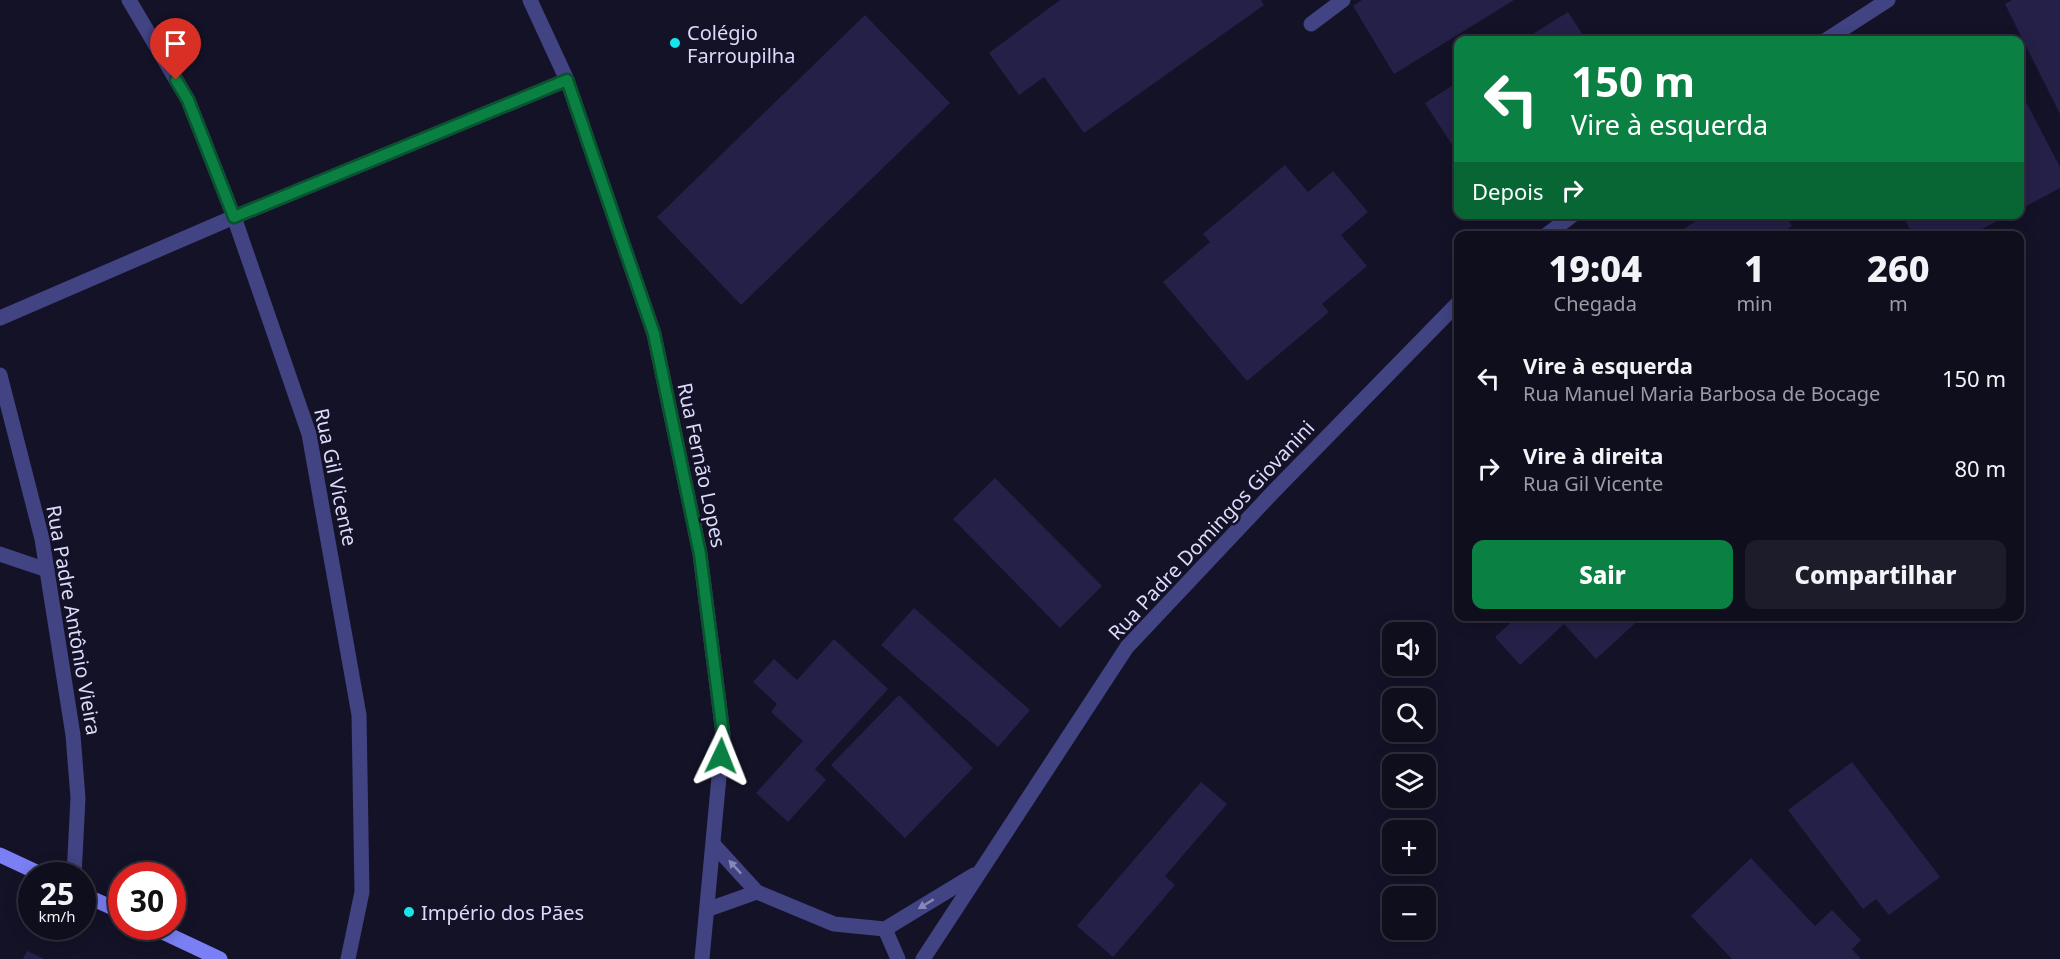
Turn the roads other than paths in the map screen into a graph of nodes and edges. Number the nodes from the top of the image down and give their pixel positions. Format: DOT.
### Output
graph roads {
  1 [pos="129,0"];
  2 [pos="530,0"];
  3 [pos="1343,0"];
  4 [pos="1888,0"];
  5 [pos="1311,24"];
  6 [pos="1832,36"];
  7 [pos="567,80"];
  8 [pos="234,217"];
  9 [pos="1567,219"];
  10 [pos="1552,231"];
  11 [pos="1454,307"];
  12 [pos="0,318"];
  13 [pos="0,375"];
  14 [pos="0,554"];
  15 [pos="47,570"];
  16 [pos="714,845"];
  17 [pos="0,855"];
  18 [pos="75,862"];
  19 [pos="18,863"];
  20 [pos="976,874"];
  21 [pos="757,891"];
  22 [pos="709,909"];
  23 [pos="885,928"];
  24 [pos="180,940"];
  25 [pos="220,959"];
  26 [pos="348,959"];
  27 [pos="702,959"];
  28 [pos="898,959"];
  29 [pos="923,959"];
  1 -- 8 [label="street, Rua Gil Vicente"];
  2 -- 7 [label="street, Rua Fernão Lopes"];
  3 -- 5 [label="street"];
  4 -- 6 [label="street"];
  7 -- 8 [label="street"];
  7 -- 16 [label="street, Rua Fernão Lopes"];
  8 -- 12 [label="street"];
  8 -- 26 [label="street, Rua Gil Vicente"];
  9 -- 10 [label="street"];
  11 -- 20 [label="street, Rua Padre Domingos Giovanini"];
  13 -- 15 [label="street, Rua Padre Antônio Vieira"];
  14 -- 15 [label="street"];
  15 -- 18 [label="street, Rua Padre Antônio Vieira"];
  21 -- 16 [label="street, one-way"];
  16 -- 22 [label="street, Rua Fernão Lopes"];
  17 -- 19 [label="main road"];
  20 -- 23 [label="street, one-way"];
  20 -- 29 [label="street, Rua Padre Domingos Giovanini"];
  21 -- 22 [label="street"];
  21 -- 23 [label="street"];
  22 -- 27 [label="street, Rua Fernão Lopes"];
  23 -- 28 [label="street"];
  24 -- 25 [label="main road"];
}
